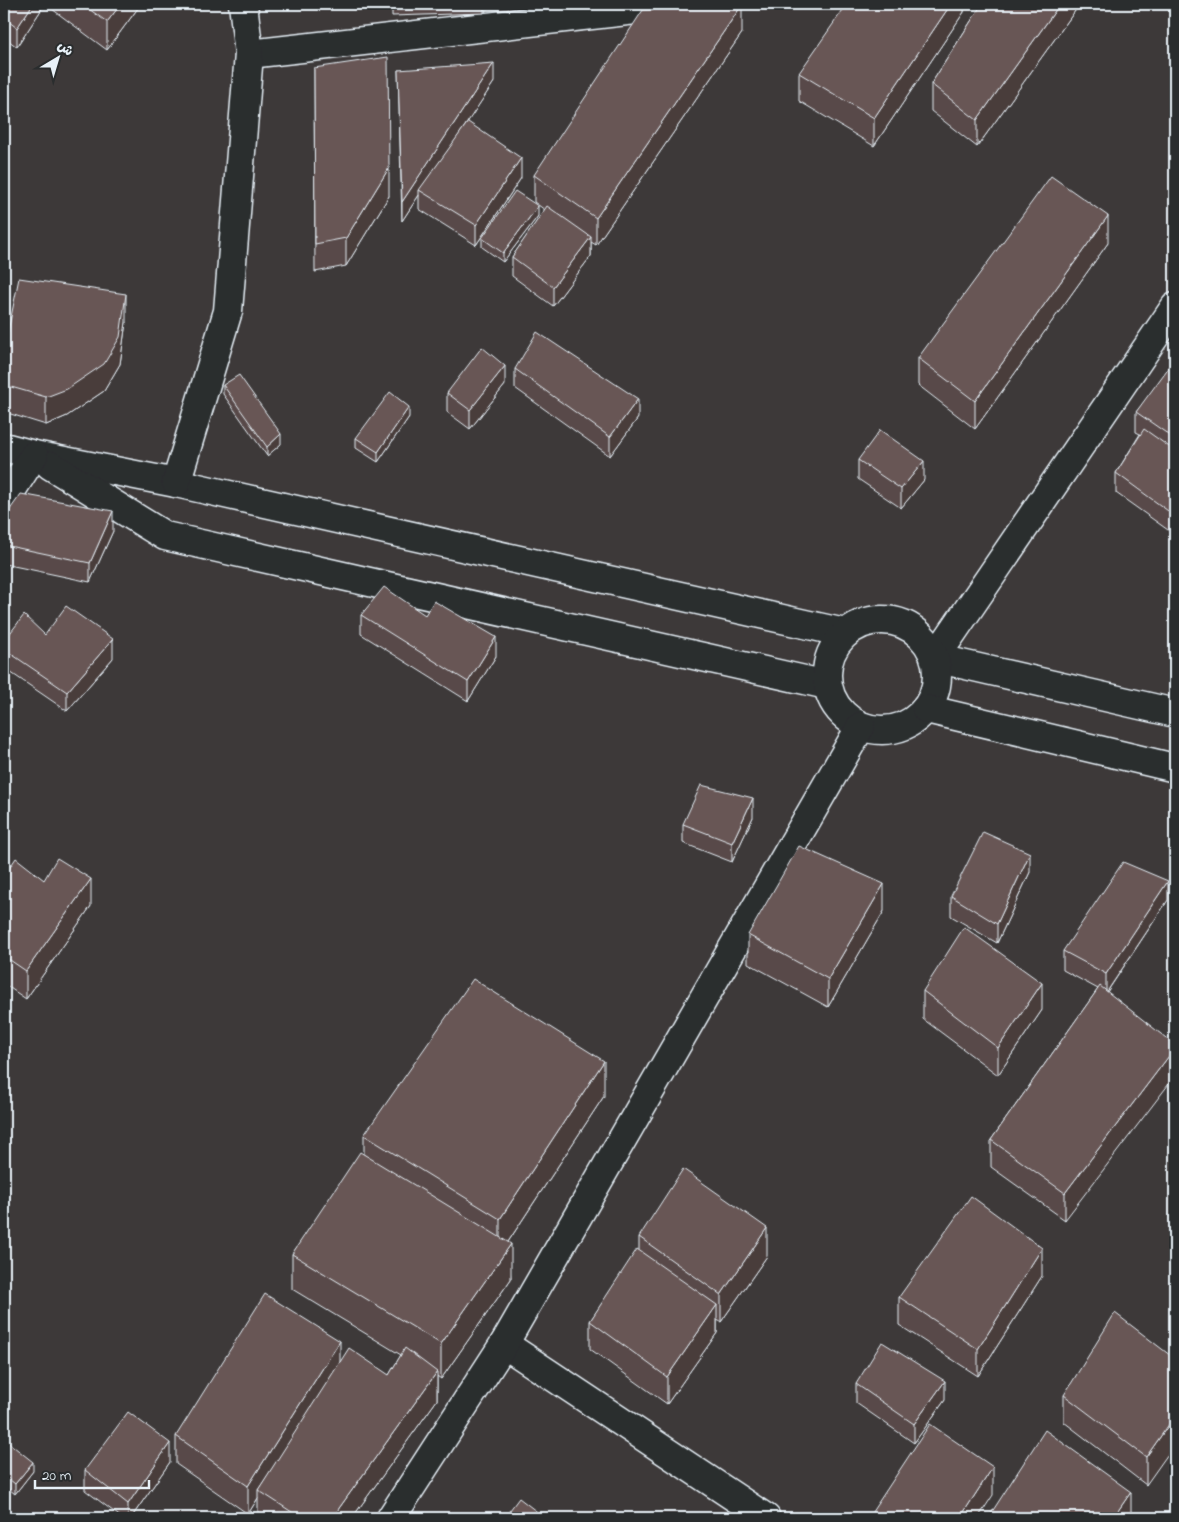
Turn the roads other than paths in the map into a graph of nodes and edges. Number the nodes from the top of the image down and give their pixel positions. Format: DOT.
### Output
graph roads {
  1 [pos="243,4"];
  2 [pos="689,4"];
  3 [pos="249,54"];
  4 [pos="1175,307"];
  5 [pos="4,447"];
  6 [pos="34,455"];
  7 [pos="176,483"];
  8 [pos="4,502"];
  9 [pos="845,633"];
  10 [pos="935,658"];
  11 [pos="827,685"];
  12 [pos="926,709"];
  13 [pos="1175,713"];
  14 [pos="861,726"];
  15 [pos="1175,768"];
  16 [pos="504,1344"];
  17 [pos="391,1518"];
  18 [pos="766,1518"];
  1 -- 3 [label="street"];
  2 -- 3 [label="street"];
  3 -- 7 [label="street"];
  4 -- 10 [label="street"];
  5 -- 6 [label="street"];
  6 -- 7 [label="street"];
  6 -- 8 [label="street"];
  6 -- 11 [label="street"];
  7 -- 9 [label="street"];
  9 -- 10 [label="street"];
  9 -- 11 [label="street"];
  10 -- 12 [label="street"];
  10 -- 13 [label="street"];
  11 -- 14 [label="street"];
  12 -- 14 [label="street"];
  12 -- 15 [label="street"];
  14 -- 16 [label="street"];
  16 -- 17 [label="street"];
  16 -- 18 [label="street"];
}
